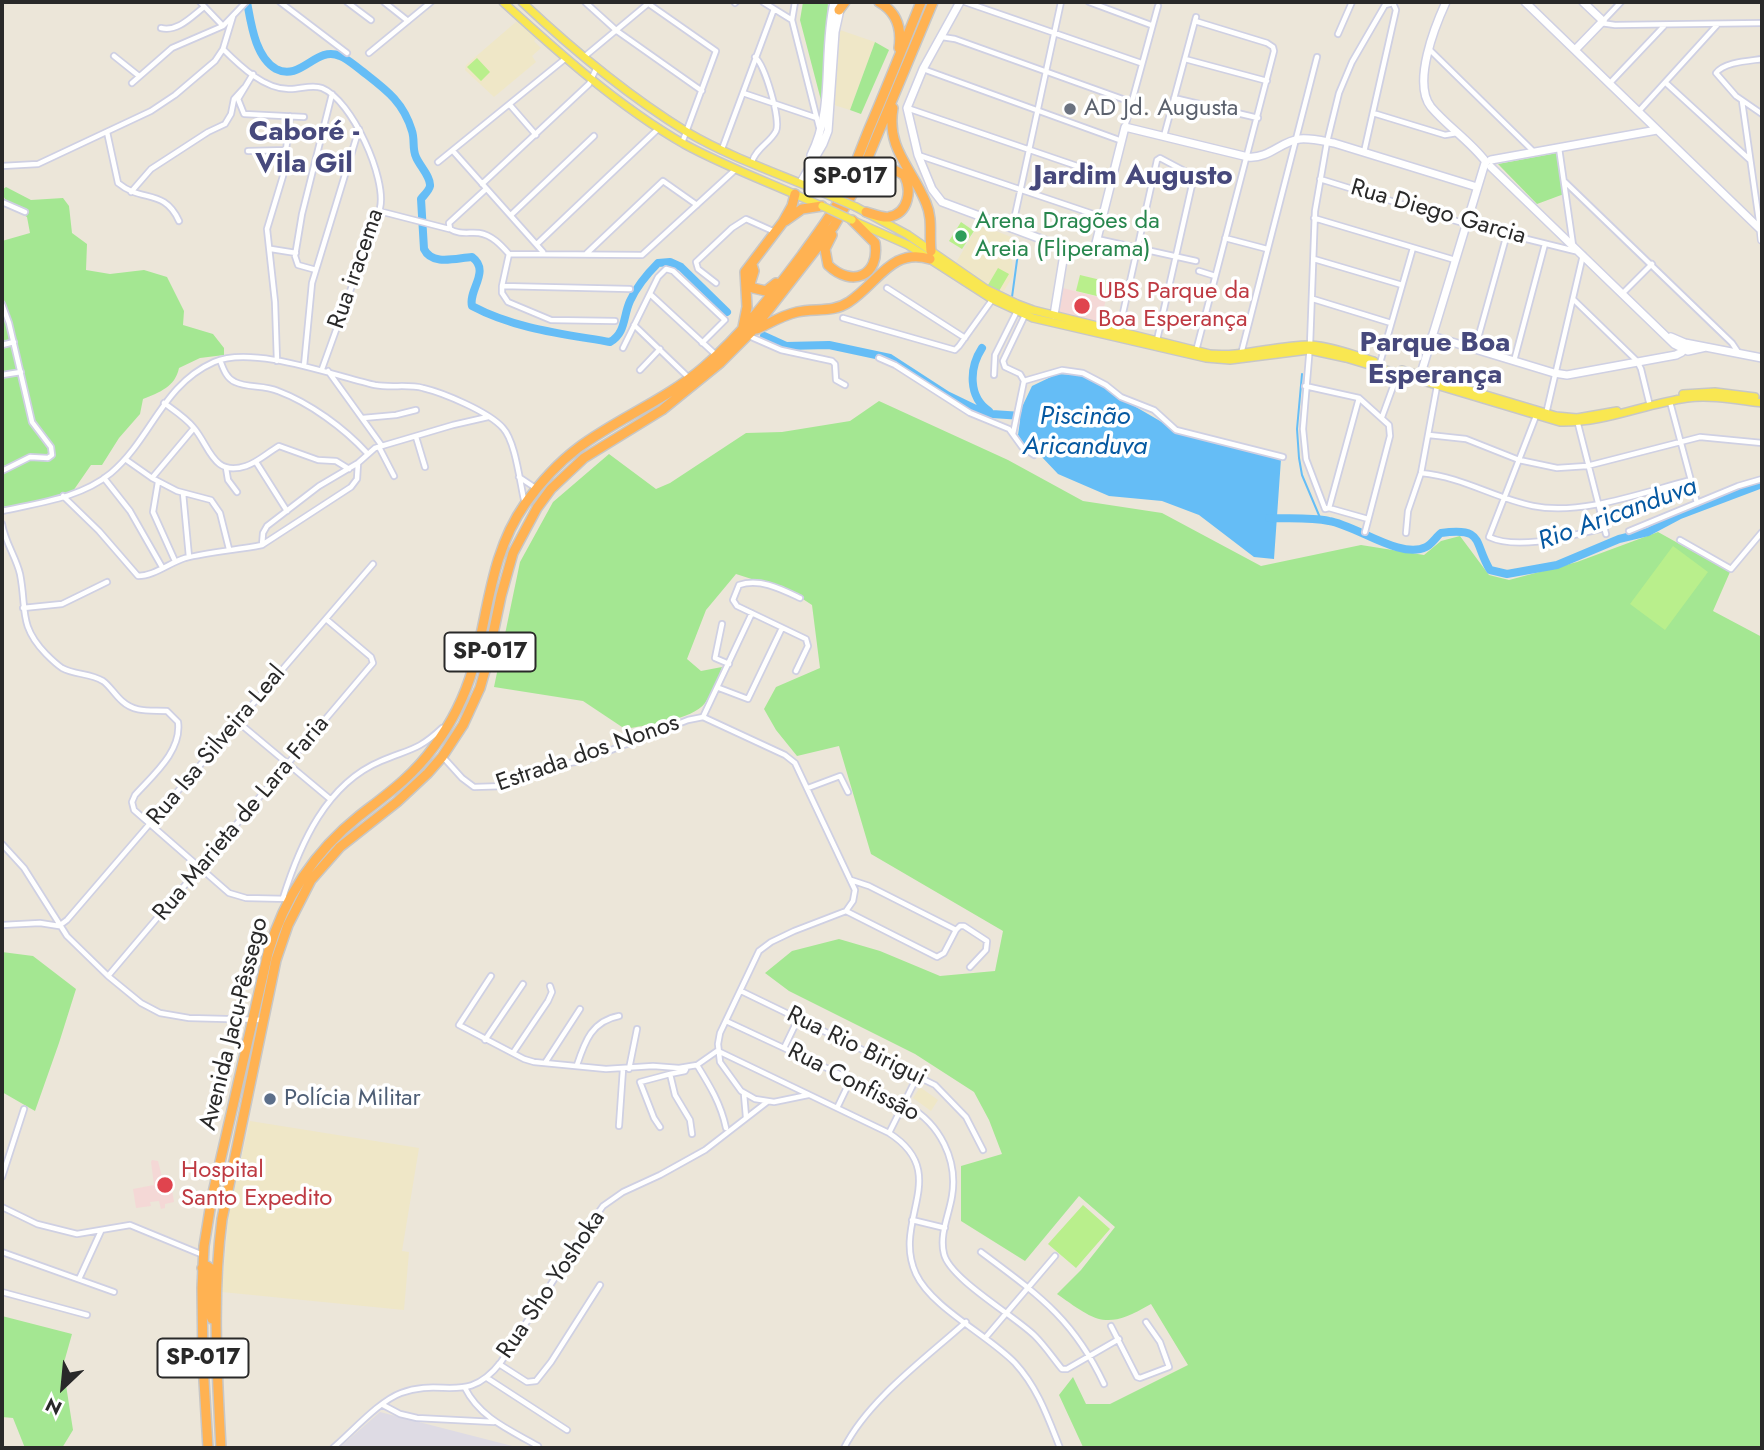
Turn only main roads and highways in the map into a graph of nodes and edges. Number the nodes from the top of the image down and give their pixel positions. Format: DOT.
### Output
graph roads {
  1 [pos="503,2"];
  2 [pos="522,2"];
  3 [pos="880,2"];
  4 [pos="921,2"];
  5 [pos="933,2"];
  6 [pos="895,66"];
  7 [pos="896,92"];
  8 [pos="722,149"];
  9 [pos="704,154"];
  10 [pos="855,191"];
  11 [pos="795,194"];
  12 [pos="822,206"];
  13 [pos="866,212"];
  14 [pos="852,220"];
  15 [pos="783,222"];
  16 [pos="834,226"];
  17 [pos="930,255"];
  18 [pos="752,265"];
  19 [pos="785,277"];
  20 [pos="1025,315"];
  21 [pos="1054,316"];
  22 [pos="748,332"];
  23 [pos="1310,348"];
  24 [pos="1419,378"];
  25 [pos="1762,401"];
  26 [pos="1577,420"];
  27 [pos="265,966"];
  28 [pos="267,1007"];
  29 [pos="253,1019"];
  30 [pos="251,1084"];
  31 [pos="215,1180"];
  32 [pos="218,1240"];
  33 [pos="204,1255"];
  34 [pos="202,1268"];
  35 [pos="212,1319"];
  36 [pos="217,1346"];
  37 [pos="208,1448"];
  38 [pos="220,1448"];
  1 -- 9 [label="main road"];
  2 -- 8 [label="main road"];
  3 -- 6 [label="highway"];
  4 -- 6 [label="highway, Avenida Jacu-Pêssego / SP-017"];
  5 -- 7 [label="highway, Avenida Jacu-Pêssego / SP-017"];
  6 -- 19 [label="highway, Avenida Jacu-Pêssego / SP-017"];
  7 -- 10 [label="highway, Avenida Jacu-Pêssego / SP-017"];
  7 -- 17 [label="highway"];
  8 -- 9 [label="main road"];
  8 -- 13 [label="main road, bridge"];
  9 -- 11 [label="main road"];
  10 -- 13 [label="highway"];
  10 -- 16 [label="highway, Avenida Jacu-Pêssego / SP-017"];
  11 -- 12 [label="main road"];
  11 -- 15 [label="highway"];
  12 -- 14 [label="main road, bridge"];
  12 -- 15 [label="highway"];
  13 -- 17 [label="main road"];
  14 -- 16 [label="highway"];
  14 -- 17 [label="main road"];
  15 -- 18 [label="highway"];
  16 -- 22 [label="highway, Avenida Jacu-Pêssego / SP-017"];
  17 -- 20 [label="main road"];
  17 -- 21 [label="main road"];
  17 -- 22 [label="highway"];
  18 -- 19 [label="highway"];
  18 -- 22 [label="highway"];
  19 -- 22 [label="highway, Avenida Jacu-Pêssego / SP-017"];
  20 -- 21 [label="main road"];
  20 -- 23 [label="main road"];
  21 -- 23 [label="main road"];
  22 -- 27 [label="highway, Avenida Jacu-Pêssego / SP-017"];
  22 -- 28 [label="highway, Avenida Jacu-Pêssego / SP-017"];
  23 -- 24 [label="main road"];
  23 -- 24 [label="main road"];
  24 -- 26 [label="main road"];
  24 -- 26 [label="main road"];
  25 -- 26 [label="main road"];
  25 -- 26 [label="main road"];
  27 -- 28 [label="highway"];
  27 -- 29 [label="highway, Avenida Jacu-Pêssego / SP-017"];
  28 -- 30 [label="highway, Avenida Jacu-Pêssego / SP-017"];
  29 -- 30 [label="highway"];
  29 -- 31 [label="highway, Avenida Jacu-Pêssego / SP-017"];
  30 -- 32 [label="highway, Avenida Jacu-Pêssego / SP-017"];
  31 -- 32 [label="highway"];
  31 -- 33 [label="highway, Avenida Jacu-Pêssego / SP-017"];
  32 -- 33 [label="highway"];
  32 -- 36 [label="highway, Avenida Jacu-Pêssego / SP-017"];
  33 -- 34 [label="highway, Avenida Jacu-Pêssego / SP-017"];
  33 -- 35 [label="highway"];
  34 -- 35 [label="highway"];
  34 -- 37 [label="highway, Avenida Jacu-Pêssego / SP-017"];
  35 -- 36 [label="highway"];
  36 -- 38 [label="highway, Avenida Jacu-Pêssego / SP-017"];
}
